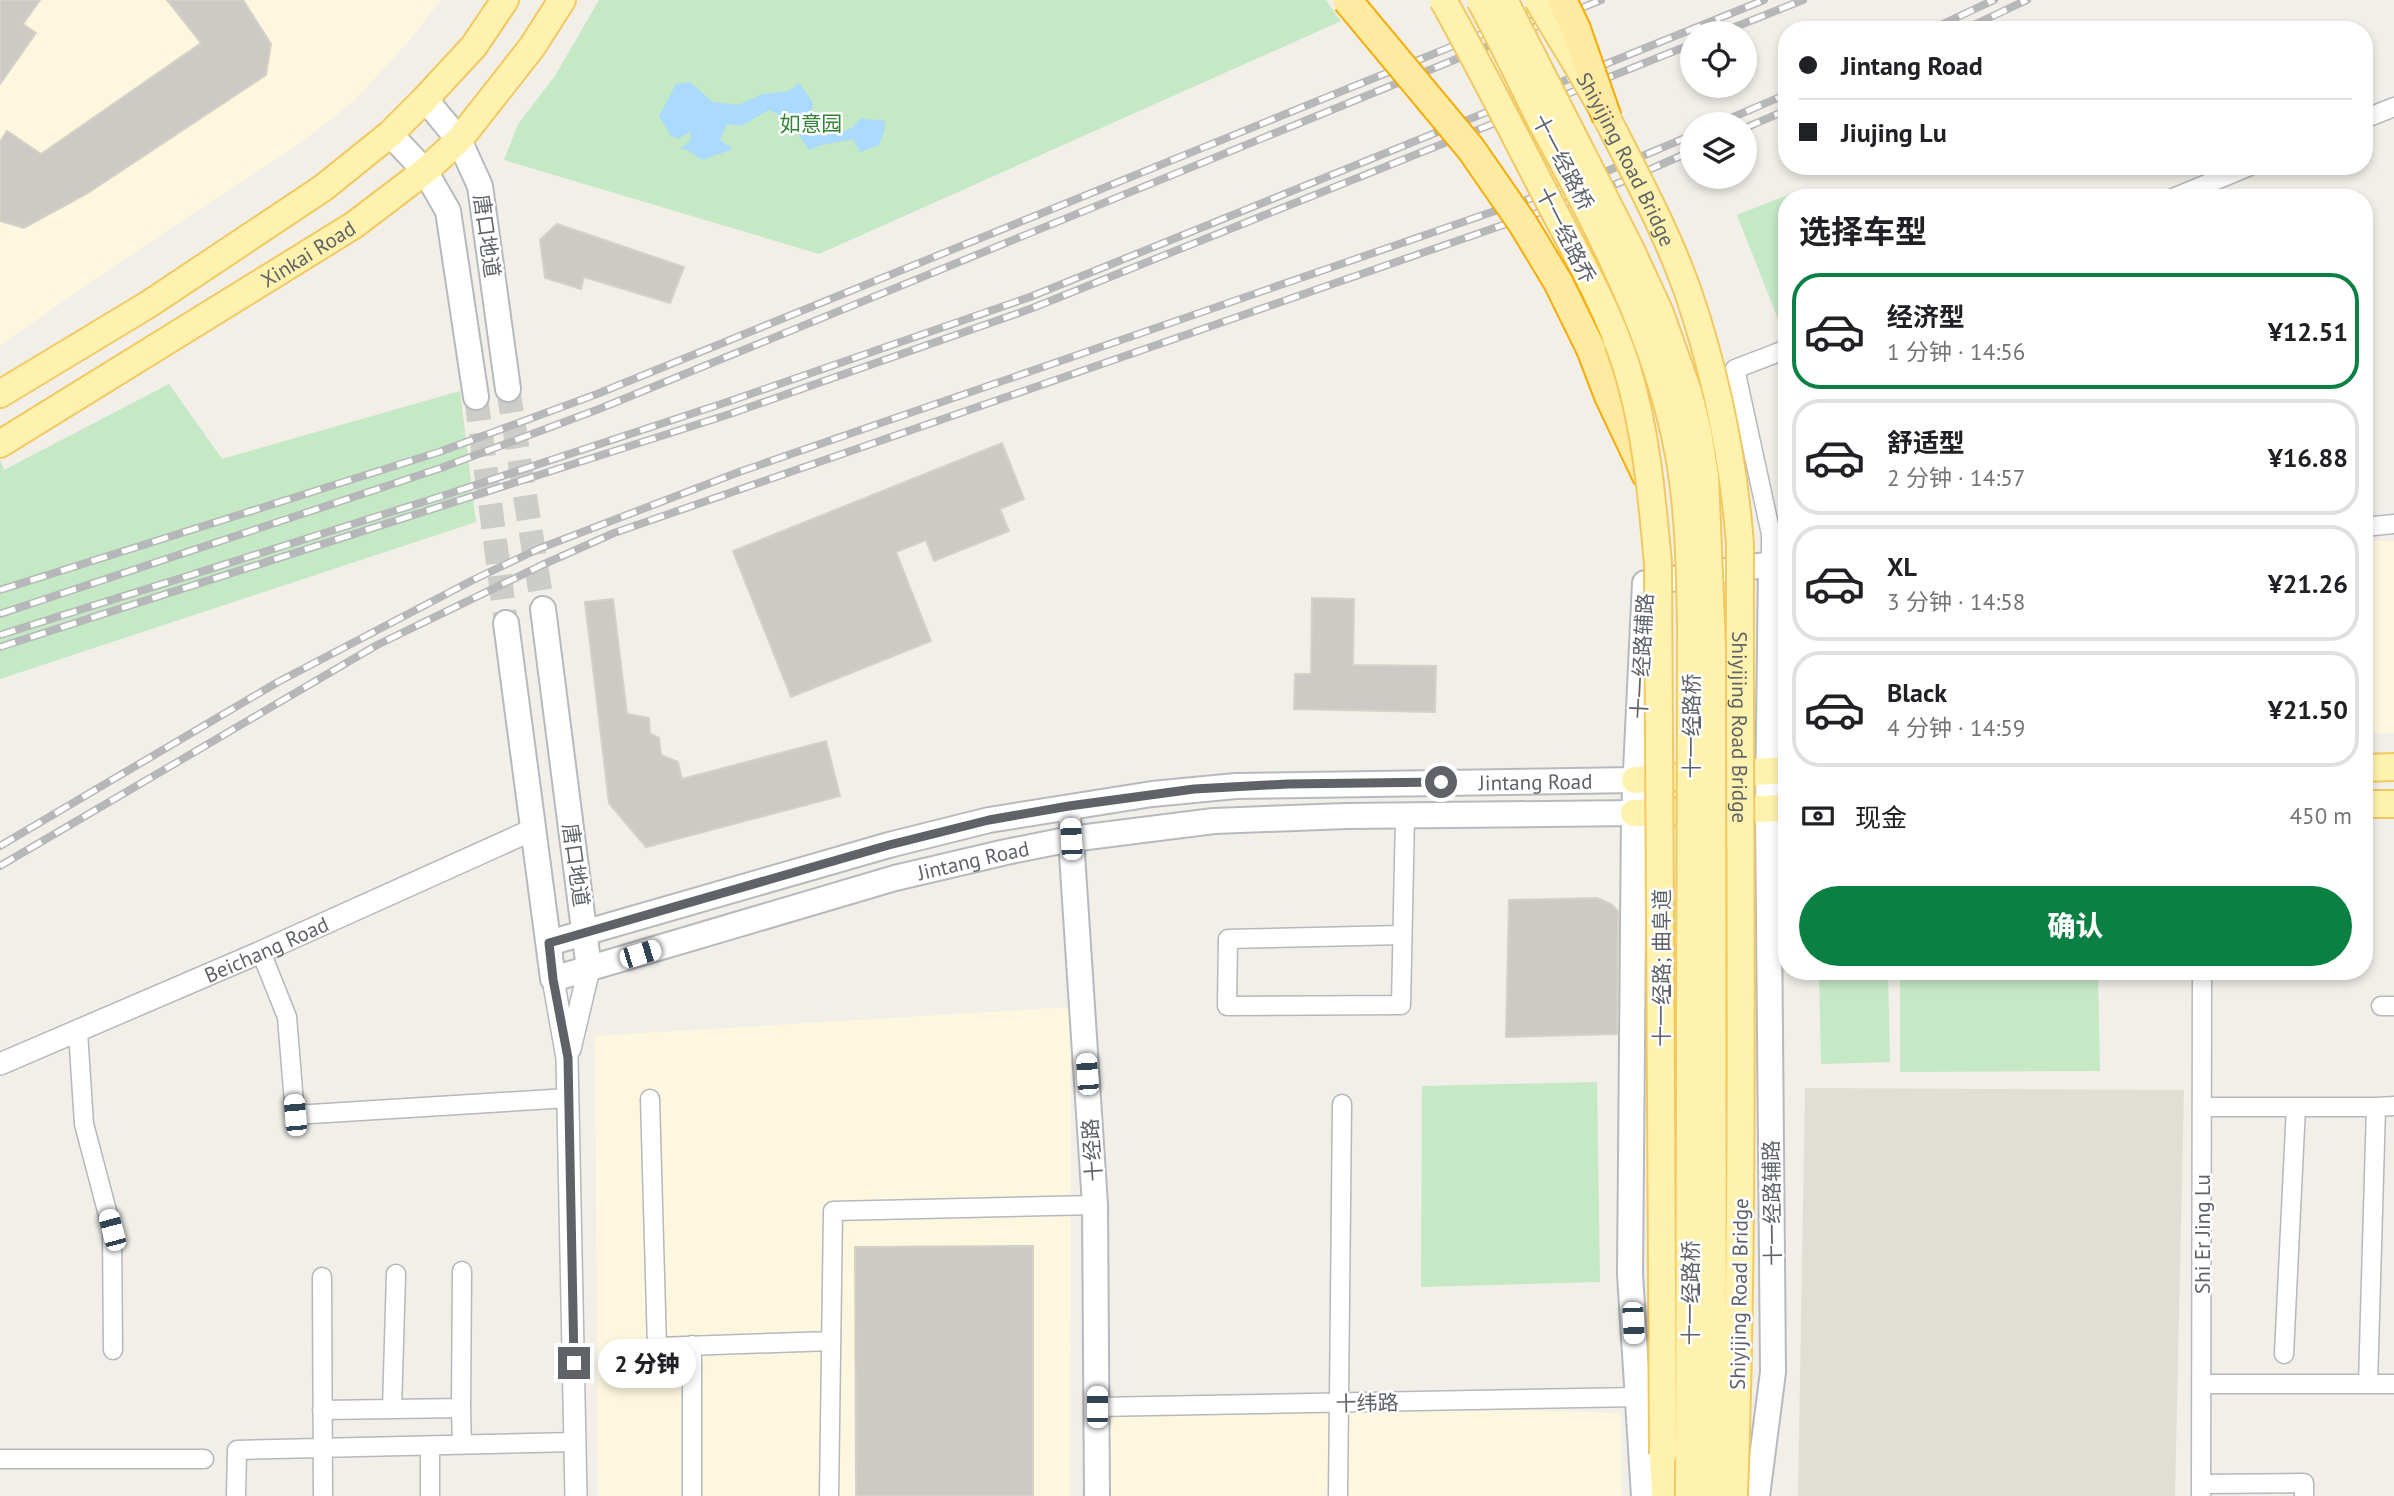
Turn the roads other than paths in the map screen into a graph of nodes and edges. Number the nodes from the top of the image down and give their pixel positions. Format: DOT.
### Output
graph roads {
  1 [pos="505,0"];
  2 [pos="562,0"];
  3 [pos="1347,0"];
  4 [pos="1443,0"];
  5 [pos="1480,0"];
  6 [pos="1504,0"];
  7 [pos="1538,0"];
  8 [pos="1562,0"];
  9 [pos="425,99"];
  10 [pos="2394,107"];
  11 [pos="2373,115"];
  12 [pos="1607,118"];
  13 [pos="390,134"];
  14 [pos="459,140"];
  15 [pos="425,171"];
  16 [pos="2229,175"];
  17 [pos="2195,189"];
  18 [pos="1778,352"];
  19 [pos="508,389"];
  20 [pos="0,394"];
  21 [pos="476,397"];
  22 [pos="0,444"];
  23 [pos="1650,484"];
  24 [pos="2394,524"];
  25 [pos="2373,526"];
  26 [pos="1778,558"];
  27 [pos="1778,562"];
  28 [pos="543,609"];
  29 [pos="506,623"];
  30 [pos="2394,767"];
  31 [pos="2373,768"];
  32 [pos="1778,770"];
  33 [pos="1635,780"];
  34 [pos="2373,804"];
  35 [pos="2394,804"];
  36 [pos="1069,806"];
  37 [pos="1777,808"];
  38 [pos="1634,813"];
  39 [pos="1405,816"];
  40 [pos="532,830"];
  41 [pos="1071,839"];
  42 [pos="585,932"];
  43 [pos="1402,935"];
  44 [pos="549,943"];
  45 [pos="261,952"];
  46 [pos="589,969"];
  47 [pos="553,979"];
  48 [pos="2202,980"];
  49 [pos="78,1032"];
  50 [pos="568,1058"];
  51 [pos="0,1065"];
  52 [pos="568,1098"];
  53 [pos="650,1099"];
  54 [pos="1342,1104"];
  55 [pos="2203,1107"];
  56 [pos="2296,1107"];
  57 [pos="2385,1107"];
  58 [pos="1096,1205"];
  59 [pos="462,1271"];
  60 [pos="396,1274"];
  61 [pos="322,1277"];
  62 [pos="831,1341"];
  63 [pos="692,1345"];
  64 [pos="113,1350"];
  65 [pos="2284,1354"];
  66 [pos="2201,1384"];
  67 [pos="2368,1384"];
  68 [pos="2394,1384"];
  69 [pos="1637,1397"];
  70 [pos="1339,1404"];
  71 [pos="1097,1407"];
  72 [pos="461,1408"];
  73 [pos="392,1409"];
  74 [pos="322,1410"];
  75 [pos="576,1442"];
  76 [pos="462,1445"];
  77 [pos="430,1446"];
  78 [pos="323,1448"];
  79 [pos="0,1459"];
  80 [pos="204,1459"];
  81 [pos="2201,1490"];
  82 [pos="236,1496"];
  83 [pos="323,1496"];
  84 [pos="429,1496"];
  85 [pos="576,1496"];
  86 [pos="692,1496"];
  87 [pos="829,1496"];
  88 [pos="1097,1496"];
  89 [pos="1338,1496"];
  90 [pos="1644,1496"];
  91 [pos="1665,1496"];
  92 [pos="1689,1496"];
  93 [pos="1713,1496"];
  94 [pos="1734,1496"];
  95 [pos="1757,1496"];
  96 [pos="2304,1496"];
  1 -- 9 [label="main road"];
  2 -- 14 [label="main road, Xinkai Road"];
  3 -- 23 [label="highway, bridge"];
  4 -- 23 [label="main road, 十一经路乔, bridge"];
  5 -- 92 [label="main road, 十一经路桥, bridge"];
  6 -- 93 [label="main road, 十一经路桥, bridge"];
  7 -- 12 [label="main road, Shiyijing Road Bridge, bridge"];
  8 -- 12 [label="highway, bridge"];
  9 -- 13 [label="main road"];
  9 -- 14 [label="main road, 唐口地道"];
  10 -- 11 [label="street"];
  12 -- 94 [label="main road, Shiyijing Road Bridge, bridge"];
  13 -- 15 [label="main road, 唐口地道"];
  13 -- 20 [label="main road"];
  14 -- 15 [label="main road, Xinkai Road"];
  14 -- 19 [label="main road, 唐口地道"];
  15 -- 21 [label="main road, 唐口地道"];
  15 -- 22 [label="main road, Xinkai Road"];
  16 -- 17 [label="street"];
  18 -- 26 [label="street"];
  23 -- 91 [label="main road, 十一经路; 曲阜道, bridge"];
  24 -- 25 [label="street"];
  27 -- 33 [label="main road, 十一经路辅路"];
  28 -- 42 [label="main road, 唐口地道"];
  29 -- 40 [label="main road, 唐口地道"];
  30 -- 31 [label="main road"];
  32 -- 33 [label="main road, Jintang Road"];
  32 -- 37 [label="main road, 十一经路辅路"];
  33 -- 36 [label="main road, Jintang Road"];
  33 -- 38 [label="main road, 十一经路辅路"];
  34 -- 35 [label="main road"];
  36 -- 41 [label="street, 十经路"];
  36 -- 42 [label="main road, Jintang Road"];
  37 -- 38 [label="main road, Jintang Road"];
  37 -- 95 [label="main road, 十一经路辅路"];
  38 -- 39 [label="main road, Jintang Road"];
  38 -- 69 [label="main road, 十一经路辅路"];
  39 -- 41 [label="main road, Jintang Road"];
  39 -- 43 [label="street"];
  40 -- 44 [label="main road, 唐口地道"];
  40 -- 45 [label="street, Beichang Road"];
  41 -- 46 [label="main road, Jintang Road"];
  41 -- 58 [label="main road, 十经路"];
  42 -- 44 [label="main road, Jintang Road"];
  42 -- 46 [label="main road, 唐口地道"];
  43 -- 43 [label="street"];
  44 -- 47 [label="main road, 唐口地道"];
  45 -- 49 [label="street, Beichang Road"];
  45 -- 52 [label="street"];
  46 -- 47 [label="main road, Jintang Road"];
  46 -- 50 [label="street, 唐口地道"];
  47 -- 50 [label="street, 唐口地道"];
  48 -- 55 [label="street, Shi Er Jing Lu"];
  49 -- 51 [label="street, Beichang Road"];
  49 -- 64 [label="street"];
  50 -- 52 [label="street"];
  52 -- 75 [label="street"];
  53 -- 63 [label="street"];
  54 -- 70 [label="street"];
  55 -- 56 [label="street"];
  55 -- 66 [label="street, Shi Er Jing Lu"];
  56 -- 57 [label="street"];
  56 -- 65 [label="street"];
  57 -- 67 [label="street"];
  58 -- 62 [label="street"];
  58 -- 71 [label="main road, 十经路"];
  59 -- 72 [label="street"];
  60 -- 73 [label="street"];
  61 -- 74 [label="street"];
  62 -- 63 [label="street"];
  62 -- 87 [label="street"];
  63 -- 86 [label="street"];
  66 -- 67 [label="street"];
  66 -- 81 [label="street, Shi Er Jing Lu"];
  67 -- 68 [label="street"];
  69 -- 70 [label="street, 十纬路"];
  69 -- 90 [label="main road, 十一经路辅路"];
  70 -- 71 [label="street, 十纬路"];
  70 -- 89 [label="street"];
  71 -- 88 [label="main road, 十经路"];
  72 -- 73 [label="street"];
  72 -- 76 [label="street"];
  73 -- 74 [label="street"];
  74 -- 78 [label="street"];
  75 -- 76 [label="street"];
  75 -- 85 [label="street"];
  76 -- 77 [label="street"];
  77 -- 78 [label="street"];
  77 -- 84 [label="street"];
  78 -- 82 [label="street"];
  78 -- 83 [label="street"];
  79 -- 80 [label="street"];
  81 -- 96 [label="street"];
}
